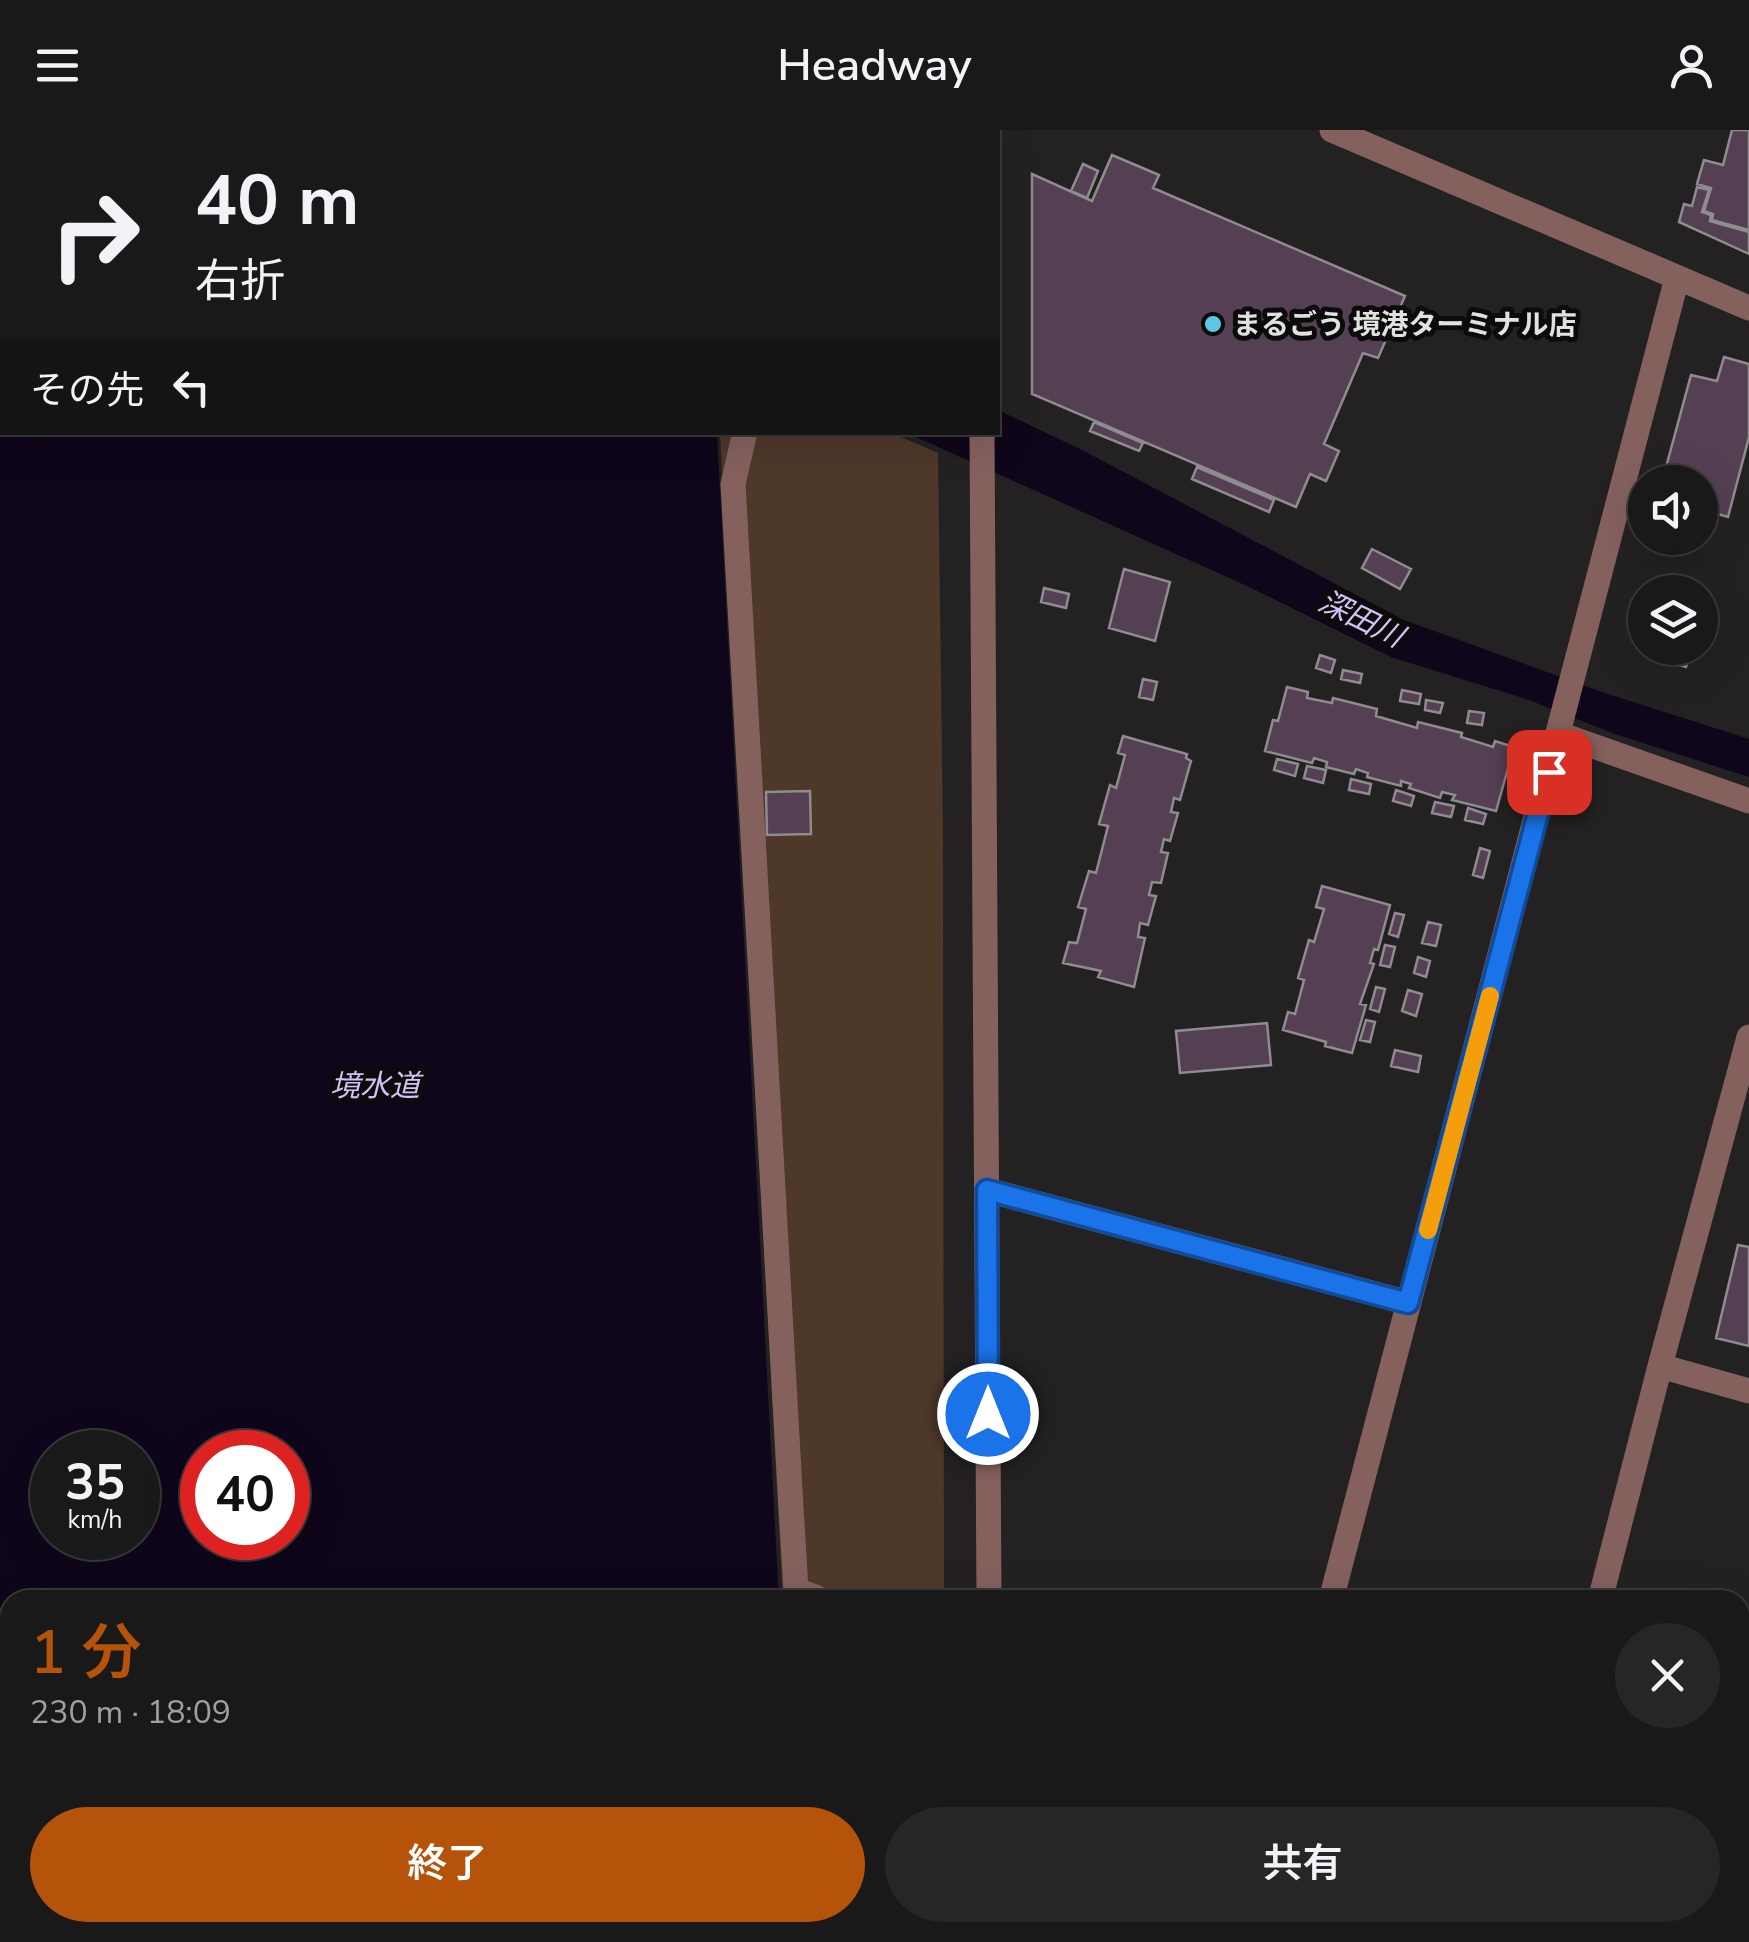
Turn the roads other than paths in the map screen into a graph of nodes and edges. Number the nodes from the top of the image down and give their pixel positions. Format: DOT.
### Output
graph roads {
  1 [pos="1340,132"];
  2 [pos="1677,278"];
  3 [pos="1749,308"];
  4 [pos="744,435"];
  5 [pos="982,435"];
  6 [pos="1561,725"];
  7 [pos="1749,800"];
  8 [pos="1749,1037"];
  9 [pos="987,1190"];
  10 [pos="1408,1303"];
  11 [pos="1660,1366"];
  12 [pos="1749,1391"];
  13 [pos="796,1590"];
  14 [pos="989,1590"];
  15 [pos="1334,1590"];
  16 [pos="1603,1590"];
  1 -- 2 [label="street"];
  2 -- 3 [label="street"];
  2 -- 6 [label="street"];
  4 -- 13 [label="street"];
  5 -- 9 [label="street"];
  6 -- 7 [label="street"];
  6 -- 10 [label="street"];
  8 -- 11 [label="street"];
  9 -- 10 [label="street"];
  9 -- 14 [label="street"];
  10 -- 15 [label="street"];
  11 -- 12 [label="street"];
  11 -- 16 [label="street"];
}
